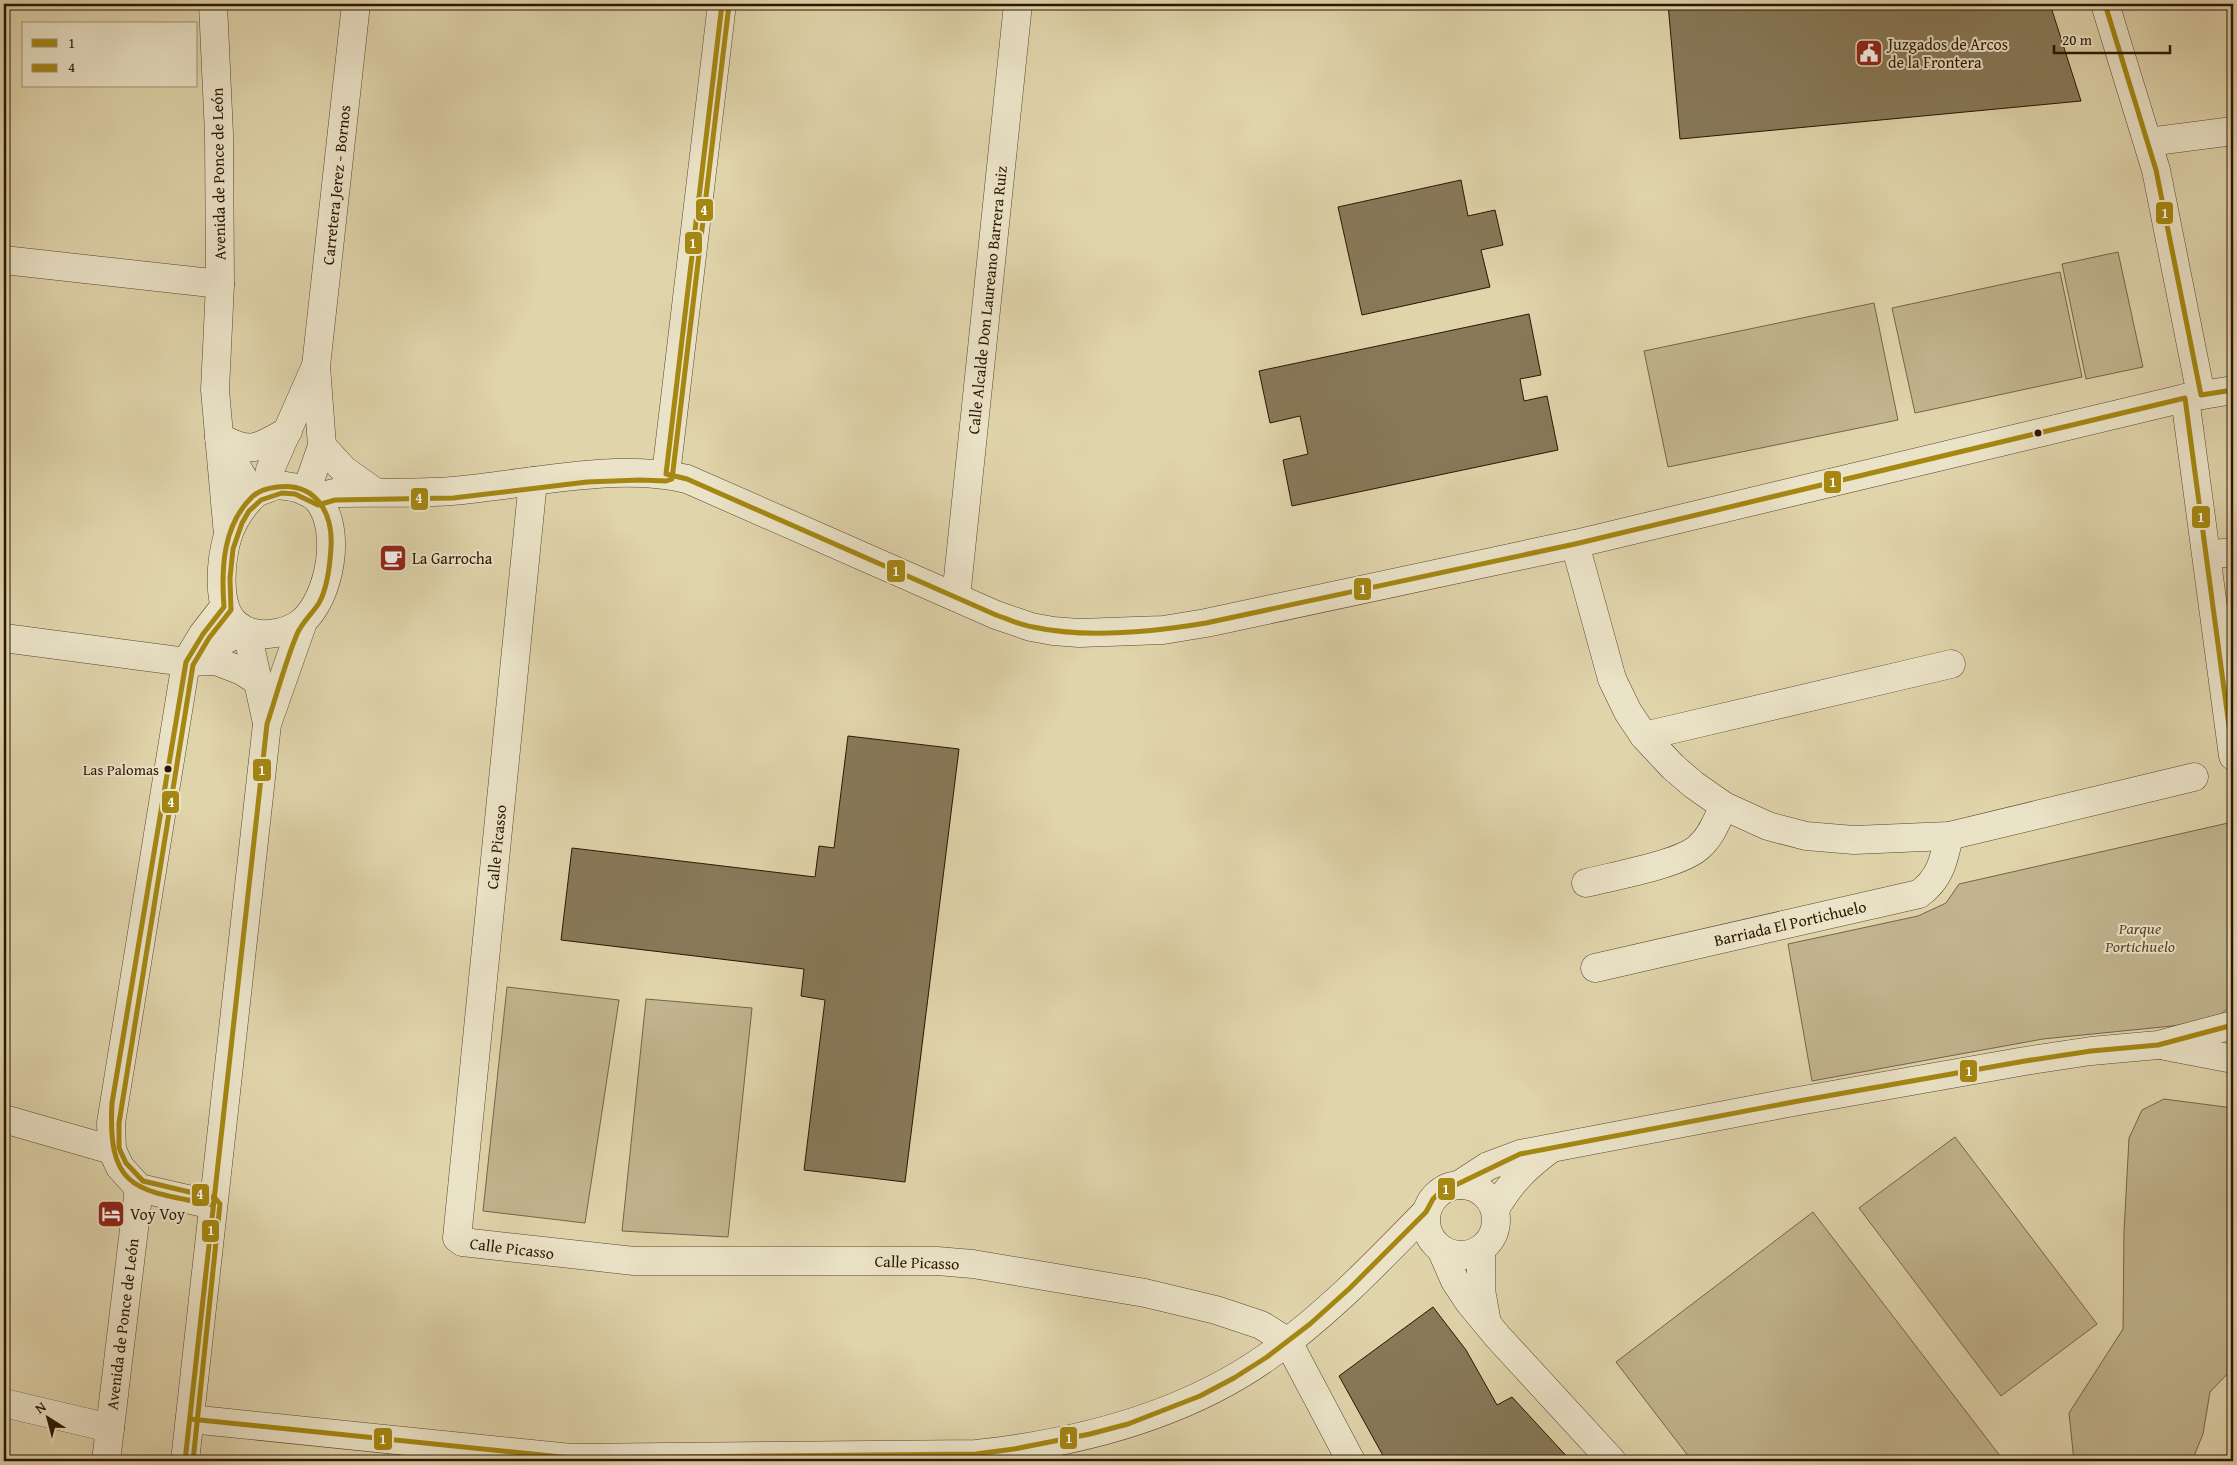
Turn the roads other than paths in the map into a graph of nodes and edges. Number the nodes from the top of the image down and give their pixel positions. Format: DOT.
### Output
graph roads {
  1 [pos="213,4"];
  2 [pos="356,4"];
  3 [pos="722,4"];
  4 [pos="1018,4"];
  5 [pos="2104,4"];
  6 [pos="2233,131"];
  7 [pos="2148,142"];
  8 [pos="4,260"];
  9 [pos="220,284"];
  10 [pos="316,366"];
  11 [pos="2233,390"];
  12 [pos="2193,397"];
  13 [pos="288,432"];
  14 [pos="219,437"];
  15 [pos="322,446"];
  16 [pos="666,474"];
  17 [pos="533,481"];
  18 [pos="260,492"];
  19 [pos="375,492"];
  20 [pos="312,495"];
  21 [pos="228,535"];
  22 [pos="331,536"];
  23 [pos="1575,544"];
  24 [pos="2220,554"];
  25 [pos="956,597"];
  26 [pos="224,607"];
  27 [pos="303,622"];
  28 [pos="245,631"];
  29 [pos="4,638"];
  30 [pos="186,662"];
  31 [pos="1952,664"];
  32 [pos="259,682"];
  33 [pos="2230,711"];
  34 [pos="267,724"];
  35 [pos="1644,736"];
  36 [pos="2233,756"];
  37 [pos="2194,777"];
  38 [pos="1724,806"];
  39 [pos="1949,836"];
  40 [pos="1586,883"];
  41 [pos="1595,968"];
  42 [pos="2233,1025"];
  43 [pos="2233,1032"];
  44 [pos="2158,1045"];
  45 [pos="2233,1050"];
  46 [pos="2233,1059"];
  47 [pos="4,1120"];
  48 [pos="1550,1149"];
  49 [pos="112,1150"];
  50 [pos="1458,1185"];
  51 [pos="139,1188"];
  52 [pos="213,1205"];
  53 [pos="1495,1208"];
  54 [pos="1426,1212"];
  55 [pos="1436,1244"];
  56 [pos="1481,1249"];
  57 [pos="1375,1264"];
  58 [pos="1487,1324"];
  59 [pos="1288,1342"];
  60 [pos="4,1403"];
  61 [pos="190,1419"];
  62 [pos="110,1428"];
  63 [pos="571,1459"];
  64 [pos="106,1461"];
  65 [pos="185,1461"];
  66 [pos="1351,1461"];
  67 [pos="1612,1461"];
  1 -- 9 [label="street, Avenida de Ponce de León"];
  2 -- 10 [label="street, Carretera Jerez - Bornos"];
  3 -- 16 [label="street"];
  4 -- 25 [label="street, Calle Alcalde Don Laureano Barrera Ruiz"];
  5 -- 7 [label="street"];
  6 -- 7 [label="street"];
  7 -- 12 [label="street"];
  8 -- 9 [label="street"];
  9 -- 14 [label="street, Avenida de Ponce de León"];
  10 -- 13 [label="street, Carretera Jerez - Bornos"];
  10 -- 15 [label="street, Carretera Jerez - Bornos"];
  11 -- 12 [label="street"];
  12 -- 23 [label="street"];
  12 -- 24 [label="street"];
  13 -- 14 [label="street"];
  13 -- 18 [label="street, Carretera Jerez - Bornos"];
  14 -- 18 [label="street"];
  14 -- 21 [label="street, Avenida de Ponce de León"];
  15 -- 19 [label="street"];
  15 -- 20 [label="street, Carretera Jerez - Bornos"];
  16 -- 17 [label="street"];
  16 -- 25 [label="street"];
  17 -- 19 [label="street"];
  17 -- 59 [label="street, Calle Picasso"];
  18 -- 20 [label="street"];
  18 -- 21 [label="street"];
  19 -- 20 [label="street"];
  19 -- 22 [label="street"];
  20 -- 22 [label="street"];
  21 -- 26 [label="street"];
  22 -- 27 [label="street"];
  23 -- 25 [label="street"];
  23 -- 35 [label="street"];
  24 -- 33 [label="street"];
  26 -- 28 [label="street"];
  26 -- 30 [label="street"];
  27 -- 28 [label="street"];
  27 -- 34 [label="street"];
  28 -- 30 [label="street"];
  28 -- 32 [label="street"];
  29 -- 30 [label="street"];
  30 -- 32 [label="street"];
  30 -- 49 [label="street"];
  31 -- 35 [label="street"];
  32 -- 34 [label="street"];
  33 -- 36 [label="street"];
  34 -- 52 [label="street"];
  35 -- 38 [label="street"];
  37 -- 39 [label="street"];
  38 -- 39 [label="street"];
  38 -- 40 [label="street"];
  39 -- 41 [label="street, Barriada El Portichuelo"];
  42 -- 44 [label="street"];
  43 -- 45 [label="street"];
  44 -- 46 [label="street"];
  44 -- 48 [label="street"];
  47 -- 49 [label="street"];
  48 -- 50 [label="street"];
  48 -- 53 [label="street"];
  49 -- 51 [label="street"];
  50 -- 53 [label="street"];
  50 -- 54 [label="street"];
  51 -- 52 [label="street"];
  51 -- 62 [label="street, Avenida de Ponce de León"];
  52 -- 61 [label="street"];
  53 -- 56 [label="street"];
  54 -- 55 [label="street"];
  54 -- 57 [label="street"];
  55 -- 56 [label="street"];
  55 -- 57 [label="street"];
  55 -- 58 [label="street"];
  56 -- 58 [label="street"];
  57 -- 59 [label="street"];
  58 -- 67 [label="street"];
  59 -- 63 [label="street"];
  59 -- 66 [label="street"];
  60 -- 62 [label="street"];
  61 -- 63 [label="street"];
  61 -- 65 [label="street"];
  62 -- 64 [label="street, Avenida de Ponce de León"];
}
